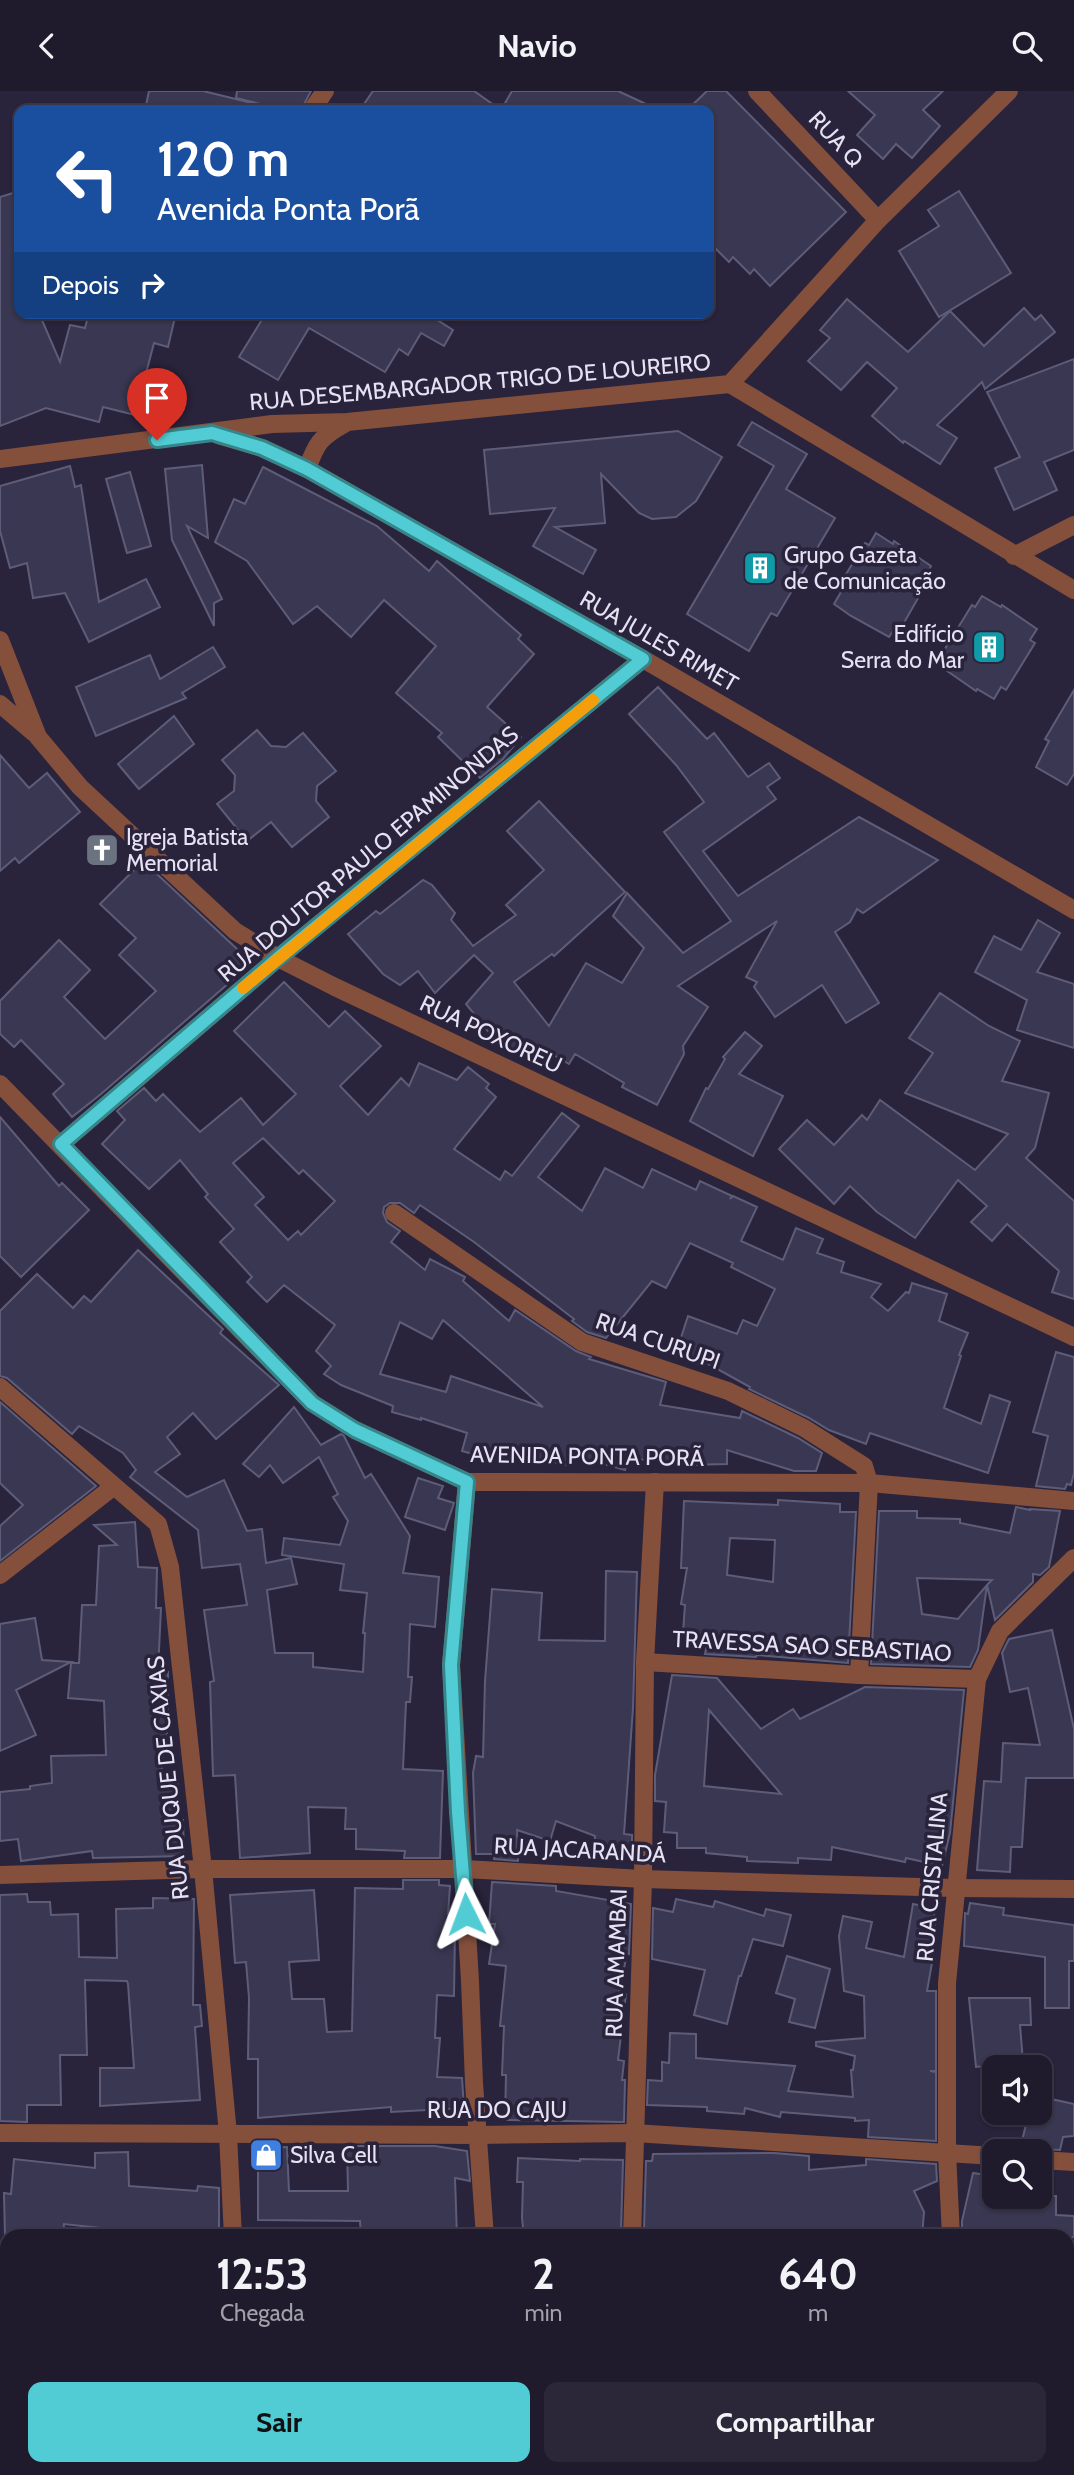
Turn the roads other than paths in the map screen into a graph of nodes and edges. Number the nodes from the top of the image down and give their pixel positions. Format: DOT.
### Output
graph roads {
  1 [pos="757,91"];
  2 [pos="1009,91"];
  3 [pos="878,221"];
  4 [pos="730,384"];
  5 [pos="347,422"];
  6 [pos="212,433"];
  7 [pos="0,459"];
  8 [pos="307,469"];
  9 [pos="1074,525"];
  10 [pos="1014,556"];
  11 [pos="1074,590"];
  12 [pos="0,640"];
  13 [pos="643,659"];
  14 [pos="0,704"];
  15 [pos="38,737"];
  16 [pos="1074,910"];
  17 [pos="278,958"];
  18 [pos="0,1084"];
  19 [pos="61,1144"];
  20 [pos="394,1213"];
  21 [pos="1074,1337"];
  22 [pos="0,1387"];
  23 [pos="467,1482"];
  24 [pos="655,1482"];
  25 [pos="869,1483"];
  26 [pos="113,1487"];
  27 [pos="1074,1501"];
  28 [pos="1074,1559"];
  29 [pos="0,1575"];
  30 [pos="645,1663"];
  31 [pos="859,1675"];
  32 [pos="977,1679"];
  33 [pos="203,1869"];
  34 [pos="464,1869"];
  35 [pos="0,1875"];
  36 [pos="643,1879"];
  37 [pos="955,1888"];
  38 [pos="1074,1889"];
  39 [pos="0,2133"];
  40 [pos="634,2133"];
  41 [pos="228,2134"];
  42 [pos="478,2135"];
  43 [pos="947,2152"];
  44 [pos="982,2155"];
  45 [pos="1052,2161"];
  46 [pos="1074,2162"];
  47 [pos="233,2229"];
  48 [pos="484,2229"];
  49 [pos="632,2229"];
  50 [pos="951,2229"];
  1 -- 3 [label="street, RUA Q"];
  2 -- 3 [label="street, RUA DESEMBARGADOR TRIGO DE LOUREIRO"];
  3 -- 4 [label="street, RUA DESEMBARGADOR TRIGO DE LOUREIRO"];
  4 -- 5 [label="street, RUA DESEMBARGADOR TRIGO DE LOUREIRO"];
  4 -- 10 [label="street"];
  5 -- 6 [label="street, RUA DESEMBARGADOR TRIGO DE LOUREIRO"];
  5 -- 8 [label="street"];
  6 -- 7 [label="street, RUA DESEMBARGADOR TRIGO DE LOUREIRO"];
  6 -- 8 [label="street, RUA JULES RIMET"];
  8 -- 13 [label="street, RUA JULES RIMET"];
  9 -- 10 [label="street"];
  10 -- 11 [label="street"];
  12 -- 15 [label="street, RUA POXOREU"];
  13 -- 16 [label="street, RUA JULES RIMET"];
  13 -- 17 [label="street, RUA DOUTOR PAULO EPAMINONDAS"];
  14 -- 15 [label="street"];
  15 -- 17 [label="street, RUA POXOREU"];
  17 -- 19 [label="street, RUA DOUTOR PAULO EPAMINONDAS"];
  17 -- 21 [label="street, RUA POXOREU"];
  18 -- 19 [label="street, AVENIDA PONTA PORÃ"];
  19 -- 23 [label="street, AVENIDA PONTA PORÃ"];
  20 -- 25 [label="street, RUA CURUPI"];
  22 -- 26 [label="street, RUA DUQUE DE CAXIAS"];
  23 -- 24 [label="street, AVENIDA PONTA PORÃ"];
  23 -- 34 [label="street"];
  24 -- 25 [label="street, AVENIDA PONTA PORÃ"];
  24 -- 30 [label="street, RUA AMAMBAI"];
  25 -- 27 [label="street, AVENIDA PONTA PORÃ"];
  25 -- 31 [label="street"];
  26 -- 29 [label="street"];
  26 -- 33 [label="street, RUA DUQUE DE CAXIAS"];
  28 -- 32 [label="street, RUA CRISTALINA"];
  30 -- 31 [label="street, TRAVESSA SAO SEBASTIAO"];
  30 -- 36 [label="street, RUA AMAMBAI"];
  31 -- 32 [label="street, TRAVESSA SAO SEBASTIAO"];
  32 -- 37 [label="street, RUA CRISTALINA"];
  33 -- 34 [label="street, RUA JACARANDÁ"];
  33 -- 35 [label="street, RUA JACARANDÁ"];
  33 -- 41 [label="street, RUA DUQUE DE CAXIAS"];
  34 -- 36 [label="street, RUA JACARANDÁ"];
  34 -- 42 [label="street"];
  36 -- 37 [label="street, RUA JACARANDÁ"];
  36 -- 40 [label="street, RUA AMAMBAI"];
  37 -- 38 [label="street, RUA JACARANDÁ"];
  37 -- 43 [label="street, RUA CRISTALINA"];
  39 -- 41 [label="street, RUA DO CAJU"];
  40 -- 42 [label="street, RUA DO CAJU"];
  40 -- 43 [label="street, RUA DO CAJU"];
  40 -- 49 [label="street, RUA AMAMBAI"];
  41 -- 42 [label="street, RUA DO CAJU"];
  41 -- 47 [label="street, RUA DUQUE DE CAXIAS"];
  42 -- 48 [label="street"];
  43 -- 44 [label="street, RUA DO CAJU"];
  43 -- 50 [label="street, RUA CRISTALINA"];
  45 -- 46 [label="street"];
}
